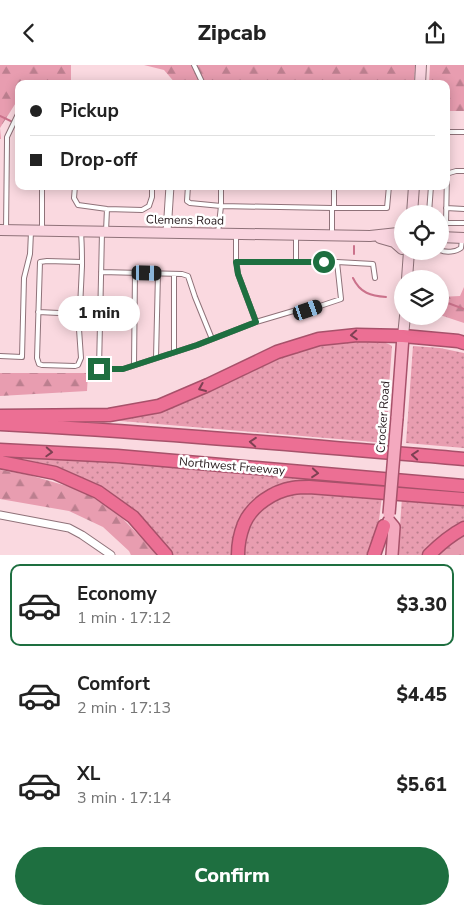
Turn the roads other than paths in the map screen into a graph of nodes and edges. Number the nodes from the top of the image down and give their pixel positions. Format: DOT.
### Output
graph roads {
  1 [pos="194,65"];
  2 [pos="421,65"];
  3 [pos="201,80"];
  4 [pos="420,80"];
  5 [pos="15,120"];
  6 [pos="450,132"];
  7 [pos="464,132"];
  8 [pos="464,171"];
  9 [pos="450,173"];
  10 [pos="42,190"];
  11 [pos="75,190"];
  12 [pos="152,190"];
  13 [pos="170,190"];
  14 [pos="188,190"];
  15 [pos="221,190"];
  16 [pos="334,190"];
  17 [pos="389,190"];
  18 [pos="414,190"];
  19 [pos="432,190"];
  20 [pos="445,190"];
  21 [pos="413,205"];
  22 [pos="431,205"];
  23 [pos="445,205"];
  24 [pos="221,206"];
  25 [pos="333,207"];
  26 [pos="107,209"];
  27 [pos="449,209"];
  28 [pos="464,209"];
  29 [pos="449,222"];
  30 [pos="464,223"];
  31 [pos="3,230"];
  32 [pos="31,230"];
  33 [pos="42,230"];
  34 [pos="81,231"];
  35 [pos="104,231"];
  36 [pos="168,232"];
  37 [pos="218,233"];
  38 [pos="236,233"];
  39 [pos="394,233"];
  40 [pos="296,234"];
  41 [pos="332,235"];
  42 [pos="370,236"];
  43 [pos="449,237"];
  44 [pos="463,238"];
  45 [pos="394,242"];
  46 [pos="449,251"];
  47 [pos="82,262"];
  48 [pos="236,262"];
  49 [pos="296,262"];
  50 [pos="337,262"];
  51 [pos="101,271"];
  52 [pos="135,273"];
  53 [pos="158,273"];
  54 [pos="174,274"];
  55 [pos="375,278"];
  56 [pos="38,312"];
  57 [pos="80,314"];
  58 [pos="256,322"];
  59 [pos="404,325"];
  60 [pos="403,336"];
  61 [pos="212,339"];
  62 [pos="464,343"];
  63 [pos="174,352"];
  64 [pos="0,356"];
  65 [pos="156,358"];
  66 [pos="134,365"];
  67 [pos="0,416"];
  68 [pos="0,424"];
  69 [pos="0,450"];
  70 [pos="464,459"];
  71 [pos="0,462"];
  72 [pos="464,486"];
  73 [pos="464,499"];
  74 [pos="0,515"];
  75 [pos="387,521"];
  76 [pos="464,528"];
  77 [pos="112,555"];
  78 [pos="166,555"];
  79 [pos="238,555"];
  80 [pos="374,555"];
  81 [pos="382,555"];
  82 [pos="392,555"];
  83 [pos="429,555"];
  1 -- 3 [label="lane"];
  2 -- 4 [label="street"];
  5 -- 31 [label="lane"];
  6 -- 7 [label="lane"];
  8 -- 9 [label="lane"];
  10 -- 33 [label="lane"];
  11 -- 26 [label="lane"];
  12 -- 26 [label="lane"];
  13 -- 36 [label="street"];
  14 -- 24 [label="lane"];
  15 -- 24 [label="lane"];
  16 -- 25 [label="lane"];
  17 -- 25 [label="lane"];
  18 -- 21 [label="street"];
  19 -- 22 [label="lane"];
  20 -- 23 [label="lane"];
  24 -- 25 [label="lane"];
  24 -- 37 [label="lane"];
  25 -- 41 [label="lane"];
  26 -- 35 [label="lane"];
  27 -- 28 [label="lane"];
  29 -- 30 [label="lane"];
  31 -- 32 [label="street, Clemens Road"];
  32 -- 33 [label="street, Clemens Road"];
  32 -- 64 [label="lane"];
  33 -- 34 [label="street, Clemens Road"];
  34 -- 35 [label="street, Clemens Road"];
  34 -- 47 [label="lane"];
  35 -- 36 [label="street, Clemens Road"];
  35 -- 51 [label="lane"];
  36 -- 37 [label="street, Clemens Road"];
  37 -- 38 [label="street, Clemens Road"];
  38 -- 40 [label="street, Clemens Road"];
  38 -- 48 [label="lane"];
  39 -- 42 [label="street, Clemens Road"];
  40 -- 41 [label="street, Clemens Road"];
  40 -- 49 [label="lane"];
  41 -- 42 [label="street, Clemens Road"];
  42 -- 45 [label="street, Clemens Road"];
  43 -- 44 [label="street"];
  44 -- 46 [label="lane"];
  47 -- 56 [label="lane"];
  47 -- 57 [label="lane"];
  48 -- 49 [label="lane"];
  48 -- 58 [label="lane"];
  49 -- 50 [label="lane"];
  50 -- 55 [label="lane"];
  50 -- 58 [label="lane"];
  51 -- 52 [label="lane"];
  51 -- 66 [label="lane"];
  52 -- 53 [label="lane"];
  52 -- 66 [label="lane"];
  53 -- 54 [label="lane"];
  53 -- 65 [label="lane"];
  54 -- 61 [label="lane"];
  54 -- 63 [label="lane"];
  56 -- 57 [label="lane"];
  56 -- 57 [label="lane"];
  58 -- 61 [label="lane"];
  59 -- 60 [label="street, Crocker Road"];
  60 -- 62 [label="highway"];
  60 -- 67 [label="highway, one-way"];
  60 -- 75 [label="main road, Crocker Road, bridge"];
  61 -- 63 [label="lane"];
  63 -- 65 [label="lane"];
  65 -- 66 [label="lane"];
  70 -- 68 [label="highway, Northwest Freeway, one-way"];
  69 -- 72 [label="highway, Northwest Freeway, one-way"];
  71 -- 78 [label="highway"];
  73 -- 79 [label="highway"];
  74 -- 77 [label="street"];
  75 -- 80 [label="highway"];
  75 -- 81 [label="main road, Crocker Road"];
  75 -- 82 [label="main road, Crocker Road"];
  76 -- 83 [label="highway"];
}
